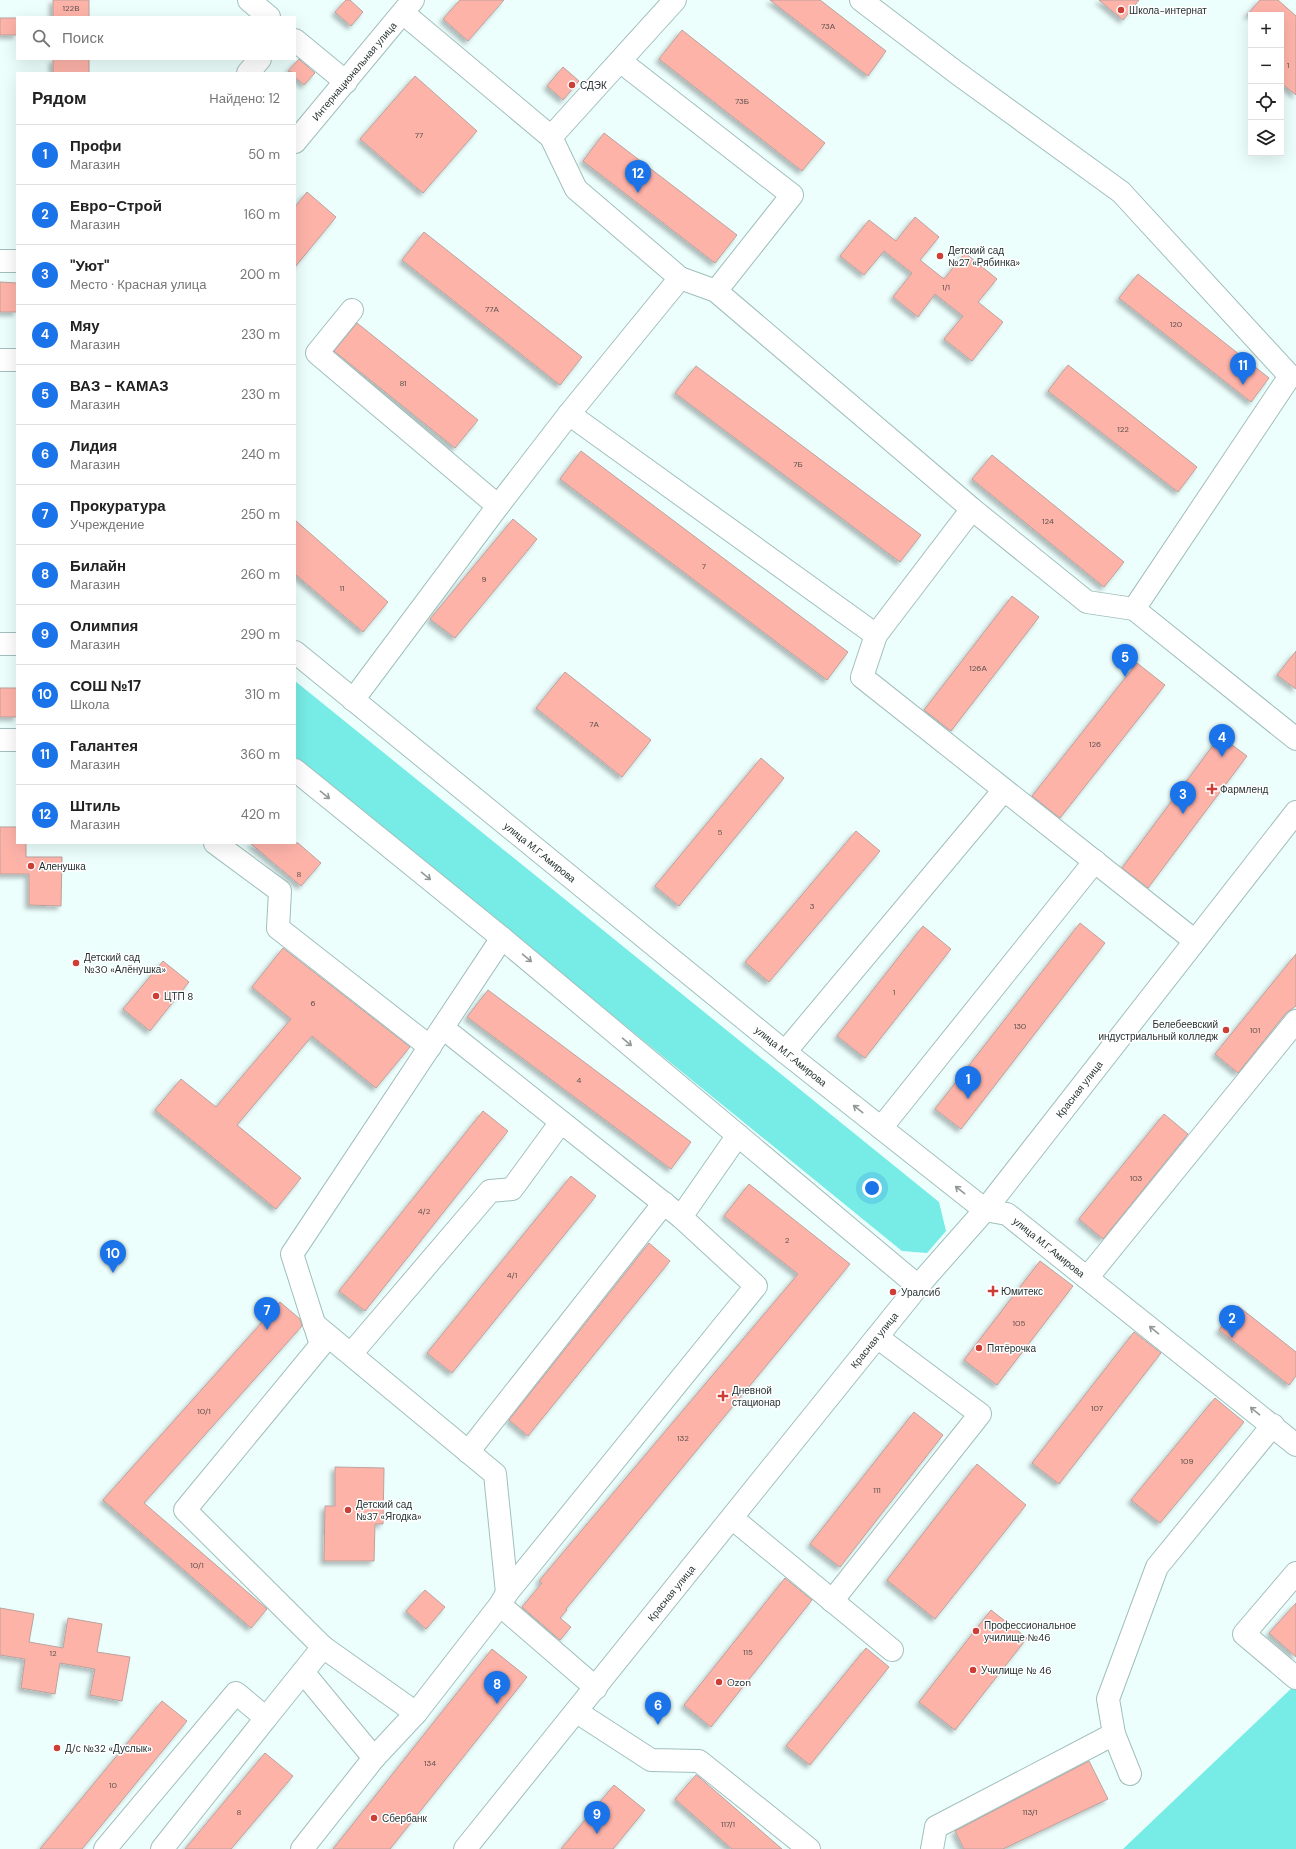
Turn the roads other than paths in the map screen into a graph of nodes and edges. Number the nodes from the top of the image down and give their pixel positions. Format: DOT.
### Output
graph roads {
  1 [pos="249,0"];
  2 [pos="675,0"];
  3 [pos="861,0"];
  4 [pos="408,6"];
  5 [pos="267,16"];
  6 [pos="296,41"];
  7 [pos="259,60"];
  8 [pos="620,61"];
  9 [pos="249,72"];
  10 [pos="346,82"];
  11 [pos="551,137"];
  12 [pos="296,141"];
  13 [pos="0,260"];
  14 [pos="16,261"];
  15 [pos="680,278"];
  16 [pos="716,291"];
  17 [pos="352,310"];
  18 [pos="0,360"];
  19 [pos="16,360"];
  20 [pos="569,414"];
  21 [pos="498,506"];
  22 [pos="972,509"];
  23 [pos="1134,609"];
  24 [pos="876,635"];
  25 [pos="0,644"];
  26 [pos="16,644"];
  27 [pos="303,658"];
  28 [pos="353,700"];
  29 [pos="1296,739"];
  30 [pos="0,740"];
  31 [pos="16,740"];
  32 [pos="296,771"];
  33 [pos="1004,790"];
  34 [pos="1296,812"];
  35 [pos="216,844"];
  36 [pos="1095,861"];
  37 [pos="502,938"];
  38 [pos="1195,941"];
  39 [pos="1296,1021"];
  40 [pos="443,1028"];
  41 [pos="430,1047"];
  42 [pos="785,1052"];
  43 [pos="561,1122"];
  44 [pos="881,1128"];
  45 [pos="738,1135"];
  46 [pos="664,1203"];
  47 [pos="985,1210"];
  48 [pos="681,1217"];
  49 [pos="1087,1278"];
  50 [pos="918,1286"];
  51 [pos="314,1324"];
  52 [pos="877,1337"];
  53 [pos="351,1354"];
  54 [pos="1273,1425"];
  55 [pos="1296,1445"];
  56 [pos="468,1452"];
  57 [pos="732,1518"];
  58 [pos="1296,1573"];
  59 [pos="504,1599"];
  60 [pos="832,1601"];
  61 [pos="323,1647"];
  62 [pos="892,1650"];
  63 [pos="303,1672"];
  64 [pos="1296,1678"];
  65 [pos="596,1688"];
  66 [pos="577,1712"];
  67 [pos="416,1713"];
  68 [pos="266,1718"];
  69 [pos="1114,1734"];
  70 [pos="374,1758"];
  71 [pos="1130,1774"];
  72 [pos="105,1849"];
  73 [pos="162,1849"];
  74 [pos="302,1849"];
  75 [pos="465,1849"];
  76 [pos="810,1849"];
  77 [pos="932,1849"];
  1 -- 5 [label="street"];
  2 -- 8 [label="street"];
  3 -- 23 [label="street"];
  4 -- 10 [label="street, Интернациональная улица"];
  4 -- 11 [label="street"];
  6 -- 10 [label="street"];
  7 -- 9 [label="street"];
  8 -- 11 [label="street"];
  8 -- 16 [label="street"];
  10 -- 12 [label="street, Интернациональная улица"];
  11 -- 15 [label="street"];
  13 -- 14 [label="street"];
  15 -- 16 [label="street"];
  15 -- 20 [label="street"];
  16 -- 22 [label="street"];
  17 -- 21 [label="street"];
  18 -- 19 [label="street"];
  20 -- 21 [label="street"];
  20 -- 24 [label="street"];
  21 -- 28 [label="street"];
  22 -- 23 [label="street"];
  22 -- 24 [label="street"];
  23 -- 29 [label="street"];
  24 -- 33 [label="street"];
  25 -- 26 [label="street"];
  27 -- 28 [label="street, улица М.Г.Амирова"];
  28 -- 42 [label="street, улица М.Г.Амирова"];
  30 -- 31 [label="street"];
  32 -- 37 [label="street, one-way"];
  33 -- 36 [label="street"];
  33 -- 42 [label="street"];
  34 -- 38 [label="street, Красная улица"];
  35 -- 41 [label="street"];
  36 -- 38 [label="street"];
  36 -- 44 [label="street"];
  37 -- 40 [label="street"];
  37 -- 45 [label="street, one-way"];
  38 -- 47 [label="street, Красная улица"];
  39 -- 49 [label="street"];
  40 -- 41 [label="street"];
  40 -- 43 [label="street"];
  41 -- 51 [label="street"];
  44 -- 42 [label="street, улица М.Г.Амирова, one-way"];
  43 -- 46 [label="street"];
  43 -- 53 [label="street"];
  47 -- 44 [label="street, улица М.Г.Амирова, one-way"];
  45 -- 48 [label="street"];
  45 -- 50 [label="street"];
  46 -- 48 [label="street"];
  46 -- 56 [label="street"];
  47 -- 49 [label="street, улица М.Г.Амирова"];
  47 -- 50 [label="street, Красная улица"];
  48 -- 59 [label="street"];
  54 -- 49 [label="street, улица М.Г.Амирова, one-way"];
  50 -- 52 [label="street, Красная улица"];
  51 -- 53 [label="street"];
  51 -- 61 [label="street"];
  52 -- 57 [label="street, Красная улица"];
  52 -- 60 [label="street"];
  53 -- 56 [label="street"];
  54 -- 55 [label="street, улица М.Г.Амирова"];
  54 -- 69 [label="street"];
  56 -- 59 [label="street"];
  57 -- 60 [label="street"];
  57 -- 65 [label="street, Красная улица"];
  58 -- 64 [label="street"];
  59 -- 65 [label="street"];
  59 -- 67 [label="street"];
  60 -- 62 [label="street"];
  61 -- 63 [label="street"];
  61 -- 67 [label="street"];
  63 -- 68 [label="street"];
  63 -- 70 [label="street"];
  65 -- 66 [label="street, Красная улица"];
  66 -- 75 [label="street, Красная улица"];
  66 -- 76 [label="street"];
  67 -- 70 [label="street"];
  68 -- 72 [label="street"];
  68 -- 73 [label="street"];
  69 -- 71 [label="street"];
  69 -- 77 [label="street"];
  70 -- 74 [label="street"];
}
